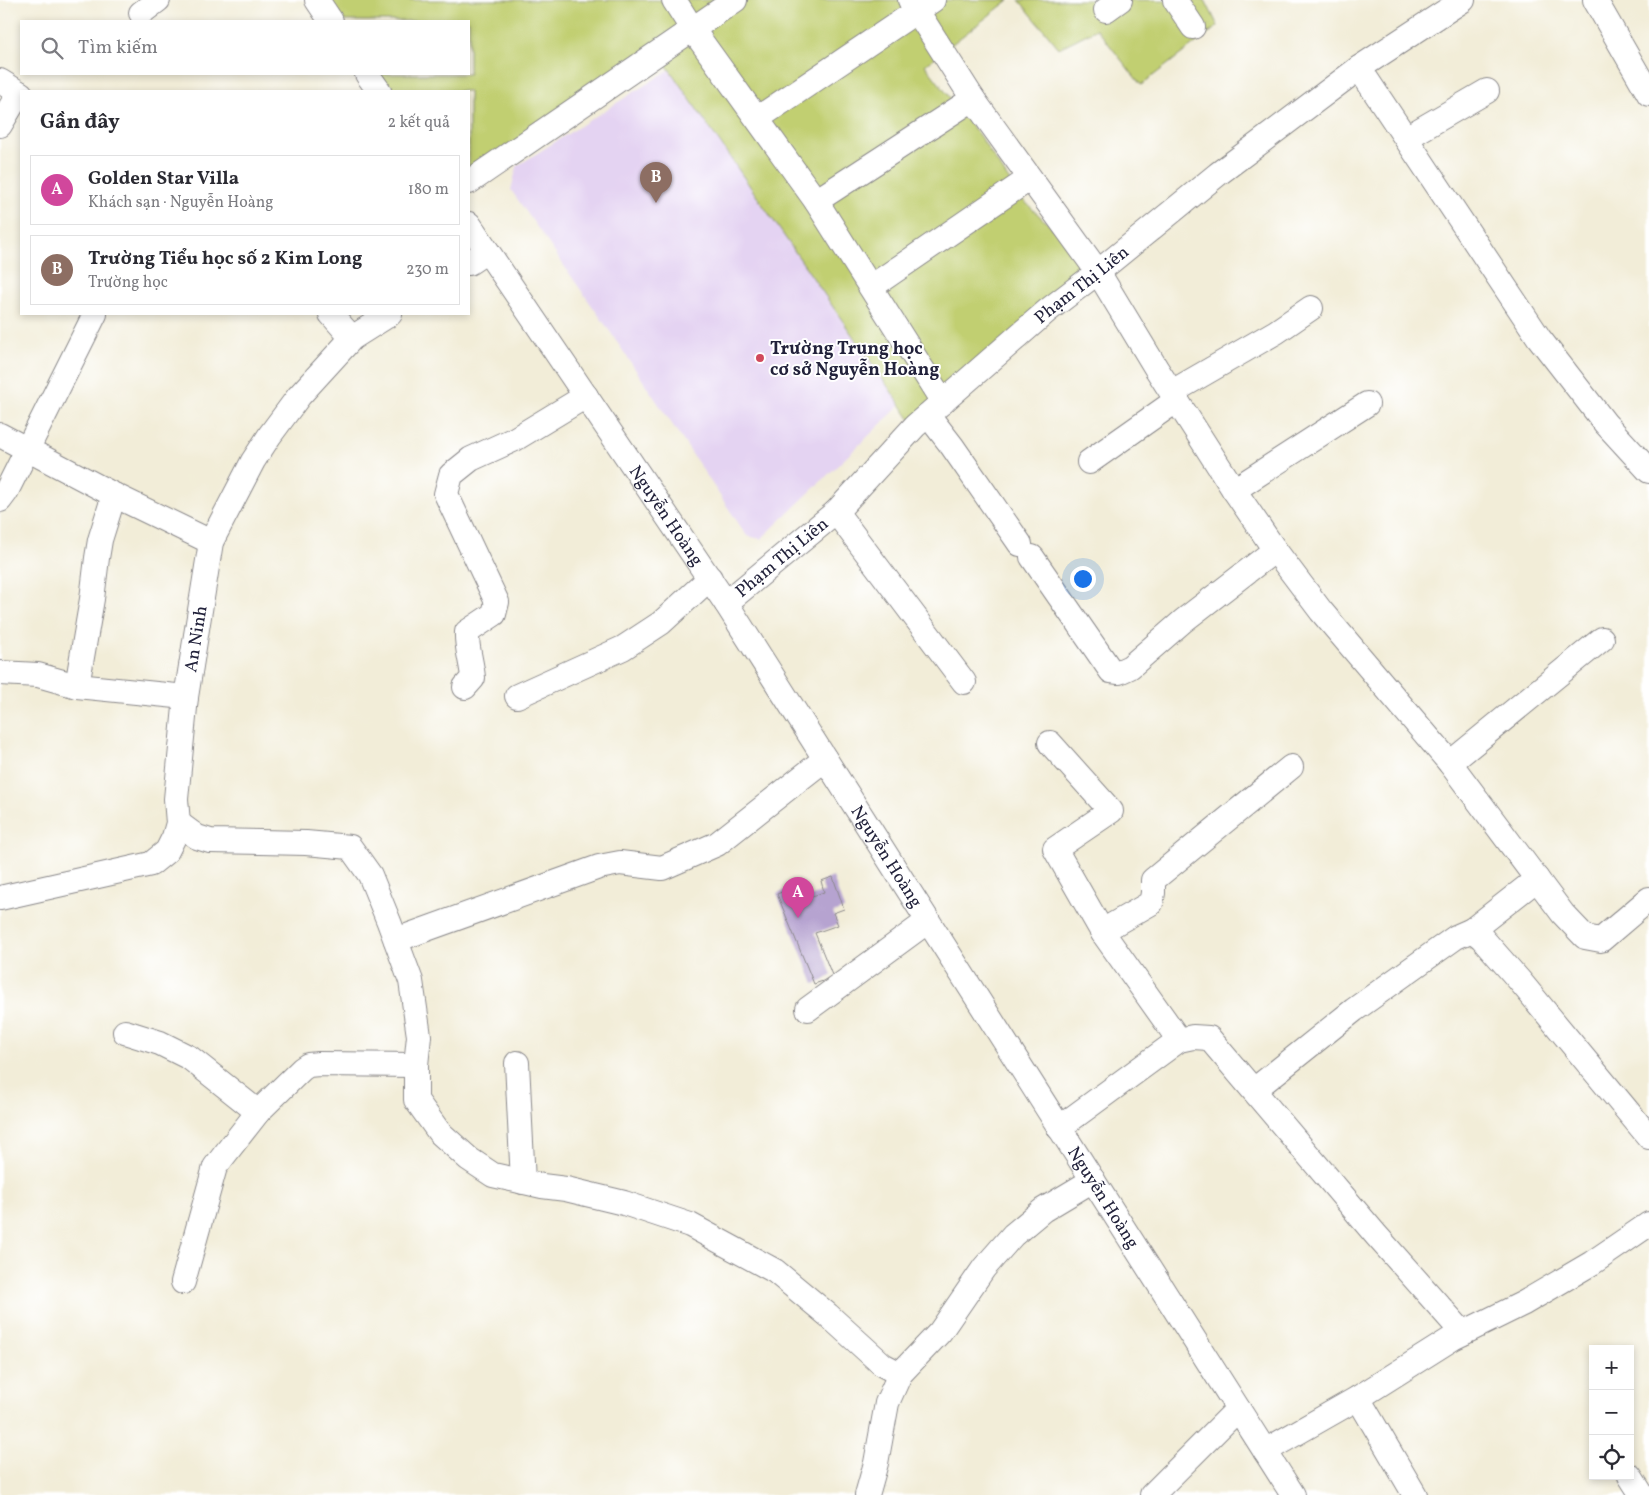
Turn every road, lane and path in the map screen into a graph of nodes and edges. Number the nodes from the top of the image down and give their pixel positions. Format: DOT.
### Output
graph roads {
  1 [pos="317,0"];
  2 [pos="674,0"];
  3 [pos="735,0"];
  4 [pos="1175,0"];
  5 [pos="1463,0"];
  6 [pos="1595,0"];
  7 [pos="920,3"];
  8 [pos="330,20"];
  9 [pos="1194,27"];
  10 [pos="693,30"];
  11 [pos="1358,68"];
  12 [pos="368,75"];
  13 [pos="13,89"];
  14 [pos="378,90"];
  15 [pos="1487,91"];
  16 [pos="1649,94"];
  17 [pos="973,99"];
  18 [pos="758,118"];
  19 [pos="0,125"];
  20 [pos="1406,138"];
  21 [pos="1030,179"];
  22 [pos="470,181"];
  23 [pos="816,201"];
  24 [pos="470,228"];
  25 [pos="478,257"];
  26 [pos="1098,272"];
  27 [pos="871,287"];
  28 [pos="1311,308"];
  29 [pos="94,315"];
  30 [pos="332,315"];
  31 [pos="388,315"];
  32 [pos="352,338"];
  33 [pos="586,396"];
  34 [pos="1175,396"];
  35 [pos="1367,404"];
  36 [pos="936,408"];
  37 [pos="0,435"];
  38 [pos="26,449"];
  39 [pos="1089,462"];
  40 [pos="1649,471"];
  41 [pos="1234,490"];
  42 [pos="114,495"];
  43 [pos="0,500"];
  44 [pos="836,512"];
  45 [pos="211,542"];
  46 [pos="1275,550"];
  47 [pos="710,578"];
  48 [pos="726,603"];
  49 [pos="1602,639"];
  50 [pos="0,673"];
  51 [pos="964,682"];
  52 [pos="77,686"];
  53 [pos="464,687"];
  54 [pos="517,696"];
  55 [pos="186,698"];
  56 [pos="1050,743"];
  57 [pos="825,759"];
  58 [pos="1450,763"];
  59 [pos="1291,767"];
  60 [pos="178,823"];
  61 [pos="1537,879"];
  62 [pos="0,898"];
  63 [pos="1649,899"];
  64 [pos="928,921"];
  65 [pos="1472,930"];
  66 [pos="1103,933"];
  67 [pos="396,940"];
  68 [pos="808,1009"];
  69 [pos="125,1032"];
  70 [pos="1179,1040"];
  71 [pos="517,1063"];
  72 [pos="416,1065"];
  73 [pos="1254,1090"];
  74 [pos="258,1112"];
  75 [pos="1059,1128"];
  76 [pos="1649,1137"];
  77 [pos="1093,1180"];
  78 [pos="523,1182"];
  79 [pos="1649,1224"];
  80 [pos="183,1282"];
  81 [pos="1463,1334"];
  82 [pos="900,1374"];
  83 [pos="1358,1398"];
  84 [pos="1238,1409"];
  85 [pos="1265,1451"];
  86 [pos="1633,1480"];
  87 [pos="867,1495"];
  88 [pos="1152,1495"];
  89 [pos="1293,1495"];
  90 [pos="1415,1495"];
  91 [pos="1642,1495"];
  1 -- 8 [label="street"];
  2 -- 10 [label="street"];
  3 -- 10 [label="street"];
  4 -- 9 [label="street"];
  5 -- 11 [label="street, Phạm Thị Liên"];
  6 -- 16 [label="street"];
  7 -- 17 [label="street"];
  7 -- 18 [label="street"];
  10 -- 18 [label="street"];
  10 -- 22 [label="street"];
  11 -- 20 [label="street"];
  11 -- 26 [label="street, Phạm Thị Liên"];
  12 -- 14 [label="street"];
  13 -- 19 [label="street"];
  15 -- 20 [label="street"];
  17 -- 21 [label="street"];
  17 -- 23 [label="street"];
  18 -- 23 [label="street"];
  20 -- 40 [label="street"];
  21 -- 26 [label="street"];
  21 -- 27 [label="street"];
  23 -- 27 [label="street"];
  24 -- 25 [label="street, Nguyễn Hoàng"];
  25 -- 33 [label="street, Nguyễn Hoàng"];
  26 -- 34 [label="street"];
  26 -- 36 [label="street, Phạm Thị Liên"];
  27 -- 36 [label="street"];
  28 -- 34 [label="street"];
  29 -- 38 [label="street"];
  30 -- 32 [label="street"];
  31 -- 32 [label="street, An Ninh"];
  32 -- 45 [label="street, An Ninh"];
  33 -- 47 [label="street, Nguyễn Hoàng"];
  33 -- 53 [label="street"];
  34 -- 39 [label="street"];
  34 -- 41 [label="street"];
  35 -- 41 [label="street"];
  36 -- 44 [label="street, Phạm Thị Liên"];
  36 -- 46 [label="street"];
  37 -- 38 [label="street"];
  38 -- 42 [label="street"];
  38 -- 43 [label="street"];
  41 -- 46 [label="street"];
  42 -- 45 [label="street"];
  42 -- 52 [label="street"];
  44 -- 48 [label="street, Phạm Thị Liên"];
  44 -- 51 [label="street"];
  45 -- 55 [label="street, An Ninh"];
  46 -- 58 [label="street"];
  47 -- 48 [label="street, Nguyễn Hoàng"];
  47 -- 54 [label="street"];
  48 -- 57 [label="street, Nguyễn Hoàng"];
  49 -- 58 [label="street"];
  50 -- 52 [label="street"];
  52 -- 55 [label="street"];
  55 -- 60 [label="street, An Ninh"];
  56 -- 66 [label="street"];
  57 -- 64 [label="street, Nguyễn Hoàng"];
  57 -- 67 [label="street"];
  58 -- 61 [label="street"];
  59 -- 66 [label="street"];
  60 -- 62 [label="street, An Ninh"];
  60 -- 67 [label="street"];
  61 -- 63 [label="street"];
  61 -- 65 [label="street"];
  64 -- 68 [label="street"];
  64 -- 75 [label="street, Nguyễn Hoàng"];
  65 -- 73 [label="street"];
  65 -- 76 [label="street"];
  66 -- 70 [label="street"];
  67 -- 72 [label="street"];
  69 -- 74 [label="street"];
  70 -- 73 [label="street"];
  70 -- 75 [label="street"];
  71 -- 78 [label="street"];
  72 -- 74 [label="street"];
  72 -- 78 [label="street"];
  73 -- 81 [label="street"];
  74 -- 80 [label="street"];
  75 -- 77 [label="street, Nguyễn Hoàng"];
  77 -- 82 [label="street"];
  77 -- 84 [label="street, Nguyễn Hoàng"];
  78 -- 82 [label="street"];
  79 -- 81 [label="street"];
  81 -- 83 [label="street"];
  82 -- 87 [label="street"];
  83 -- 85 [label="street"];
  83 -- 90 [label="street"];
  84 -- 85 [label="street, Nguyễn Hoàng"];
  84 -- 88 [label="street"];
  85 -- 89 [label="street, Nguyễn Hoàng"];
  86 -- 91 [label="street"];
}
